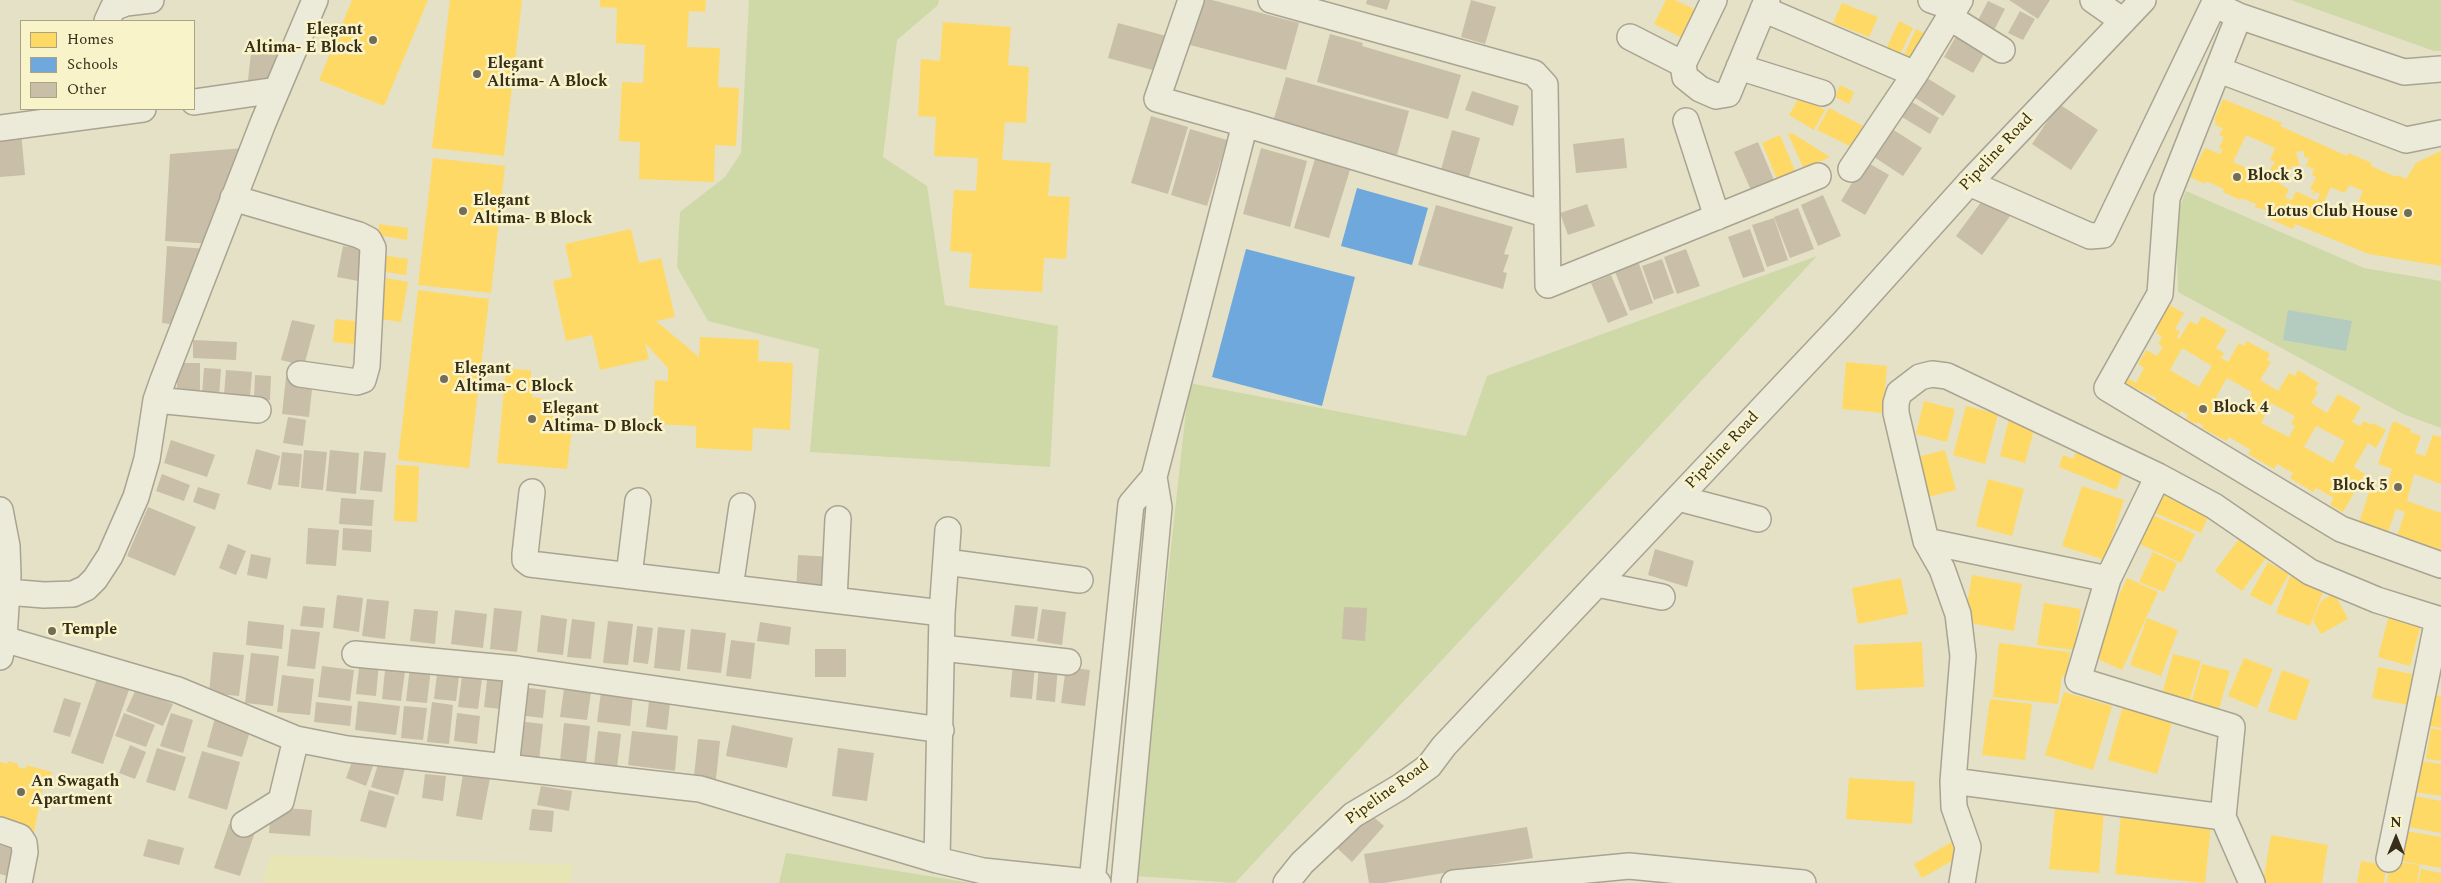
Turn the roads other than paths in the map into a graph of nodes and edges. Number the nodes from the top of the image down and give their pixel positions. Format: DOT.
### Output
graph roads {
  1 [pos="151,0"];
  2 [pos="315,0"];
  3 [pos="1190,0"];
  4 [pos="1270,0"];
  5 [pos="1714,0"];
  6 [pos="1931,0"];
  7 [pos="2093,0"];
  8 [pos="2143,0"];
  9 [pos="126,1"];
  10 [pos="2211,2"];
  11 [pos="1765,5"];
  12 [pos="1954,8"];
  13 [pos="2239,16"];
  14 [pos="108,20"];
  15 [pos="2123,21"];
  16 [pos="1630,36"];
  17 [pos="2002,50"];
  18 [pos="1683,64"];
  19 [pos="1739,67"];
  20 [pos="2441,69"];
  21 [pos="2219,70"];
  22 [pos="1915,74"];
  23 [pos="277,90"];
  24 [pos="1822,93"];
  25 [pos="195,102"];
  26 [pos="127,110"];
  27 [pos="97,112"];
  28 [pos="1686,121"];
  29 [pos="1245,124"];
  30 [pos="0,128"];
  31 [pos="2441,133"];
  32 [pos="1850,169"];
  33 [pos="1818,176"];
  34 [pos="1969,183"];
  35 [pos="234,198"];
  36 [pos="1545,214"];
  37 [pos="1717,217"];
  38 [pos="300,374"];
  39 [pos="156,400"];
  40 [pos="258,410"];
  41 [pos="2158,476"];
  42 [pos="1154,477"];
  43 [pos="532,492"];
  44 [pos="1678,498"];
  45 [pos="638,501"];
  46 [pos="742,506"];
  47 [pos="1,519"];
  48 [pos="838,519"];
  49 [pos="1758,519"];
  50 [pos="948,530"];
  51 [pos="1926,541"];
  52 [pos="946,562"];
  53 [pos="2441,564"];
  54 [pos="629,576"];
  55 [pos="2108,579"];
  56 [pos="1080,580"];
  57 [pos="1597,584"];
  58 [pos="730,588"];
  59 [pos="7,592"];
  60 [pos="1662,597"];
  61 [pos="834,600"];
  62 [pos="942,613"];
  63 [pos="2440,620"];
  64 [pos="1,644"];
  65 [pos="942,648"];
  66 [pos="354,654"];
  67 [pos="1068,662"];
  68 [pos="517,669"];
  69 [pos="941,730"];
  70 [pos="296,738"];
  71 [pos="506,767"];
  72 [pos="1953,781"];
  73 [pos="2222,817"];
  74 [pos="244,824"];
  75 [pos="0,830"];
  76 [pos="2389,859"];
  77 [pos="937,860"];
  78 [pos="1548,879"];
  79 [pos="1067,881"];
  80 [pos="1092,882"];
  81 [pos="19,883"];
  82 [pos="1098,883"];
  83 [pos="1124,883"];
  84 [pos="1286,883"];
  85 [pos="1454,883"];
  86 [pos="1458,883"];
  87 [pos="1803,883"];
  88 [pos="1962,883"];
  89 [pos="2252,883"];
  1 -- 9 [label="street"];
  2 -- 23 [label="street"];
  3 -- 29 [label="street"];
  4 -- 36 [label="street"];
  5 -- 18 [label="street"];
  6 -- 12 [label="street"];
  7 -- 15 [label="street"];
  8 -- 15 [label="street, Pipeline Road"];
  9 -- 14 [label="street"];
  10 -- 13 [label="street"];
  10 -- 34 [label="street"];
  11 -- 19 [label="street"];
  11 -- 22 [label="street"];
  12 -- 17 [label="street"];
  12 -- 22 [label="street"];
  13 -- 20 [label="street"];
  13 -- 21 [label="street"];
  15 -- 34 [label="street, Pipeline Road"];
  16 -- 18 [label="street"];
  18 -- 19 [label="street"];
  19 -- 24 [label="street"];
  21 -- 31 [label="street"];
  21 -- 53 [label="street"];
  22 -- 32 [label="street"];
  23 -- 25 [label="street"];
  23 -- 35 [label="street"];
  26 -- 27 [label="street"];
  27 -- 30 [label="street"];
  28 -- 37 [label="street"];
  29 -- 36 [label="street"];
  29 -- 42 [label="street"];
  33 -- 37 [label="street"];
  34 -- 44 [label="street, Pipeline Road"];
  35 -- 38 [label="street"];
  35 -- 39 [label="street"];
  36 -- 37 [label="street"];
  39 -- 40 [label="street"];
  39 -- 59 [label="street"];
  41 -- 51 [label="street"];
  41 -- 55 [label="street"];
  41 -- 63 [label="street"];
  42 -- 80 [label="street"];
  42 -- 83 [label="street"];
  43 -- 54 [label="street"];
  44 -- 49 [label="street"];
  44 -- 57 [label="street, Pipeline Road"];
  45 -- 54 [label="street"];
  46 -- 58 [label="street"];
  47 -- 59 [label="street"];
  48 -- 61 [label="street"];
  50 -- 52 [label="street"];
  51 -- 55 [label="street"];
  51 -- 72 [label="street"];
  52 -- 56 [label="street"];
  52 -- 62 [label="street"];
  54 -- 58 [label="street"];
  55 -- 73 [label="street"];
  57 -- 60 [label="street"];
  57 -- 84 [label="street, Pipeline Road"];
  58 -- 61 [label="street"];
  59 -- 64 [label="street"];
  61 -- 62 [label="street"];
  62 -- 65 [label="street"];
  63 -- 76 [label="street"];
  64 -- 70 [label="street"];
  65 -- 67 [label="street"];
  65 -- 69 [label="street"];
  66 -- 68 [label="street"];
  68 -- 69 [label="street"];
  68 -- 71 [label="street"];
  69 -- 77 [label="street"];
  70 -- 71 [label="street"];
  70 -- 74 [label="street"];
  71 -- 77 [label="street"];
  72 -- 73 [label="street"];
  72 -- 88 [label="street"];
  73 -- 89 [label="street"];
  75 -- 81 [label="street"];
  77 -- 79 [label="street"];
  78 -- 86 [label="street"];
  78 -- 87 [label="street"];
  79 -- 80 [label="street"];
  80 -- 82 [label="street"];
  85 -- 86 [label="street"];
}
